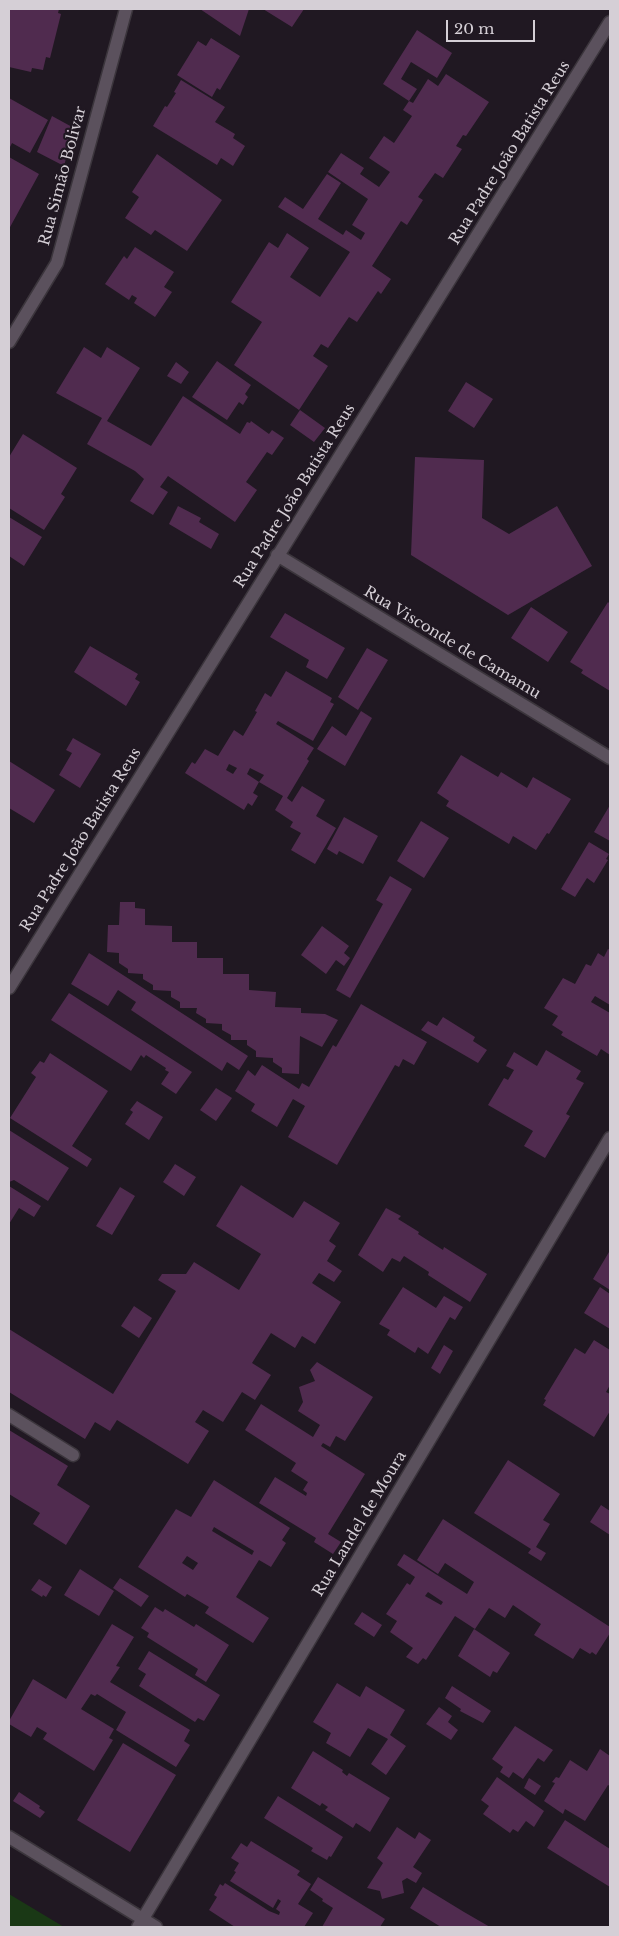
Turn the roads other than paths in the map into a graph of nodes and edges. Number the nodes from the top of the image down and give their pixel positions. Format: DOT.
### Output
graph roads {
  1 [pos="126,9"];
  2 [pos="610,22"];
  3 [pos="9,342"];
  4 [pos="277,556"];
  5 [pos="610,758"];
  6 [pos="9,988"];
  7 [pos="610,1138"];
  8 [pos="9,1414"];
  9 [pos="73,1455"];
  10 [pos="9,1837"];
  11 [pos="140,1923"];
  12 [pos="156,1927"];
  1 -- 3 [label="street, Rua Simão Bolivar"];
  2 -- 4 [label="street, Rua Padre João Batista Reus"];
  4 -- 5 [label="street, Rua Visconde de Camamu"];
  4 -- 6 [label="street, Rua Padre João Batista Reus"];
  7 -- 11 [label="street, Rua Landel de Moura"];
  8 -- 9 [label="street"];
  10 -- 11 [label="street"];
  11 -- 12 [label="street"];
}
